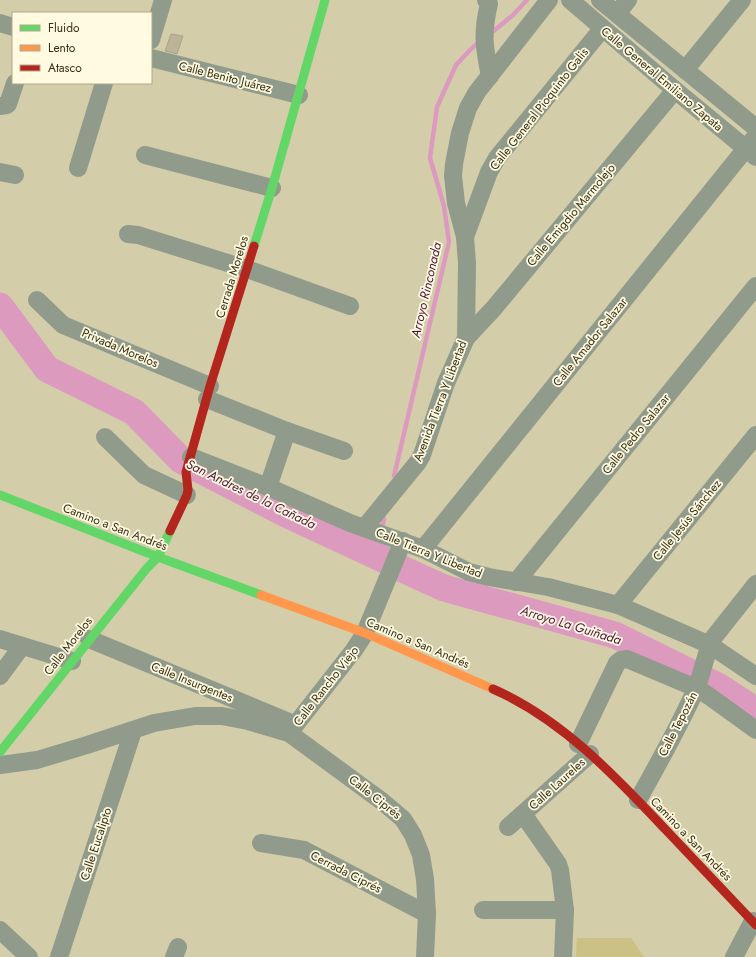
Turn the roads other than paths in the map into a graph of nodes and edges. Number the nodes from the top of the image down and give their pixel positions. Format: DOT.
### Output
graph roads {
  1 [pos="163,0"];
  2 [pos="325,0"];
  3 [pos="549,0"];
  4 [pos="570,0"];
  5 [pos="600,0"];
  6 [pos="742,0"];
  7 [pos="489,1"];
  8 [pos="622,7"];
  9 [pos="0,23"];
  10 [pos="12,26"];
  11 [pos="602,29"];
  12 [pos="152,37"];
  13 [pos="152,58"];
  14 [pos="685,70"];
  15 [pos="490,76"];
  16 [pos="15,84"];
  17 [pos="104,84"];
  18 [pos="675,90"];
  19 [pos="299,95"];
  20 [pos="0,106"];
  21 [pos="756,128"];
  22 [pos="753,147"];
  23 [pos="145,155"];
  24 [pos="78,168"];
  25 [pos="272,188"];
  26 [pos="128,234"];
  27 [pos="465,237"];
  28 [pos="247,269"];
  29 [pos="756,286"];
  30 [pos="37,300"];
  31 [pos="350,306"];
  32 [pos="466,338"];
  33 [pos="208,393"];
  34 [pos="287,431"];
  35 [pos="756,435"];
  36 [pos="105,436"];
  37 [pos="344,450"];
  38 [pos="189,463"];
  39 [pos="268,487"];
  40 [pos="0,495"];
  41 [pos="187,496"];
  42 [pos="365,527"];
  43 [pos="403,541"];
  44 [pos="423,549"];
  45 [pos="158,557"];
  46 [pos="516,582"];
  47 [pos="756,584"];
  48 [pos="618,605"];
  49 [pos="365,633"];
  50 [pos="0,639"];
  51 [pos="88,639"];
  52 [pos="22,646"];
  53 [pos="708,653"];
  54 [pos="72,661"];
  55 [pos="0,676"];
  56 [pos="756,676"];
  57 [pos="697,686"];
  58 [pos="292,729"];
  59 [pos="756,730"];
  60 [pos="133,731"];
  61 [pos="584,749"];
  62 [pos="0,752"];
  63 [pos="0,765"];
  64 [pos="638,800"];
  65 [pos="523,814"];
  66 [pos="508,827"];
  67 [pos="261,842"];
  68 [pos="483,910"];
  69 [pos="565,910"];
  70 [pos="427,914"];
  71 [pos="754,923"];
  72 [pos="0,930"];
  73 [pos="29,957"];
  74 [pos="59,957"];
  75 [pos="425,957"];
  76 [pos="564,957"];
  77 [pos="734,957"];
  1 -- 12 [label="street"];
  2 -- 19 [label="street, Cerrada Morelos"];
  3 -- 15 [label="street, Avenida Tierra Y Libertad"];
  4 -- 11 [label="street, Calle General Emiliano Zapata"];
  5 -- 8 [label="street, Calle General Emiliano Zapata"];
  6 -- 14 [label="street"];
  7 -- 15 [label="street"];
  8 -- 14 [label="street, Calle General Emiliano Zapata"];
  9 -- 10 [label="street"];
  11 -- 18 [label="street, Calle General Emiliano Zapata"];
  11 -- 27 [label="street, Calle General Pioquinto Galis"];
  13 -- 19 [label="street, Calle Benito Juárez"];
  14 -- 21 [label="street, Calle General Emiliano Zapata"];
  15 -- 27 [label="street, Avenida Tierra Y Libertad"];
  16 -- 20 [label="street"];
  17 -- 24 [label="street"];
  18 -- 22 [label="street, Calle General Emiliano Zapata"];
  18 -- 32 [label="street, Calle Emigdio Marmolejo"];
  19 -- 25 [label="street, Cerrada Morelos"];
  22 -- 44 [label="street, Calle Amador Salazar"];
  23 -- 25 [label="street"];
  25 -- 28 [label="street, Cerrada Morelos"];
  26 -- 28 [label="street"];
  27 -- 32 [label="street, Avenida Tierra Y Libertad"];
  28 -- 31 [label="street"];
  28 -- 33 [label="street, Cerrada Morelos"];
  29 -- 46 [label="street, Calle Pedro Salazar"];
  30 -- 33 [label="street, Privada Morelos"];
  32 -- 42 [label="street, Avenida Tierra Y Libertad"];
  33 -- 34 [label="street, Privada Morelos"];
  33 -- 38 [label="street, Cerrada Morelos"];
  34 -- 37 [label="street, Privada Morelos"];
  34 -- 39 [label="street"];
  35 -- 48 [label="street, Calle Jesús Sánchez"];
  36 -- 41 [label="street"];
  38 -- 39 [label="street, Calle Tierra Y Libertad"];
  38 -- 41 [label="street, Cerrada Morelos"];
  39 -- 42 [label="street, Calle Tierra Y Libertad"];
  40 -- 45 [label="street, Camino a San Andrés"];
  41 -- 45 [label="street, Cerrada Morelos"];
  42 -- 43 [label="street, Calle Tierra Y Libertad"];
  43 -- 44 [label="street, Calle Tierra Y Libertad"];
  43 -- 49 [label="street, Calle Rancho Viejo"];
  44 -- 46 [label="street, Calle Tierra Y Libertad"];
  45 -- 49 [label="street, Camino a San Andrés"];
  45 -- 51 [label="street, Calle Morelos"];
  46 -- 48 [label="street, Calle Tierra Y Libertad"];
  47 -- 53 [label="street, Calle Tepozán"];
  48 -- 53 [label="street, Calle Tierra Y Libertad"];
  49 -- 58 [label="street, Calle Rancho Viejo"];
  49 -- 61 [label="street, Camino a San Andrés"];
  50 -- 52 [label="street"];
  51 -- 54 [label="street, Calle Morelos"];
  51 -- 58 [label="street, Calle Insurgentes"];
  52 -- 54 [label="street"];
  52 -- 55 [label="street"];
  53 -- 56 [label="street, Calle Tierra Y Libertad"];
  53 -- 57 [label="street, Calle Tepozán"];
  54 -- 62 [label="street, Calle Morelos"];
  57 -- 59 [label="street"];
  57 -- 61 [label="street"];
  57 -- 64 [label="street, Calle Tepozán"];
  58 -- 60 [label="street, Calle Rancho Viejo"];
  58 -- 70 [label="street, Calle Ciprés"];
  60 -- 63 [label="street, Calle Rancho Viejo"];
  60 -- 74 [label="street, Calle Eucalipto"];
  61 -- 64 [label="street, Camino a San Andrés"];
  61 -- 65 [label="street, Calle Laureles"];
  64 -- 71 [label="street, Camino a San Andrés"];
  65 -- 66 [label="street, Calle Laureles"];
  65 -- 69 [label="street, Calle Laureles"];
  67 -- 70 [label="street, Cerrada Ciprés"];
  68 -- 69 [label="street"];
  69 -- 76 [label="street, Calle Laureles"];
  70 -- 75 [label="street, Calle Ciprés"];
  71 -- 77 [label="street"];
  72 -- 73 [label="street"];
}
